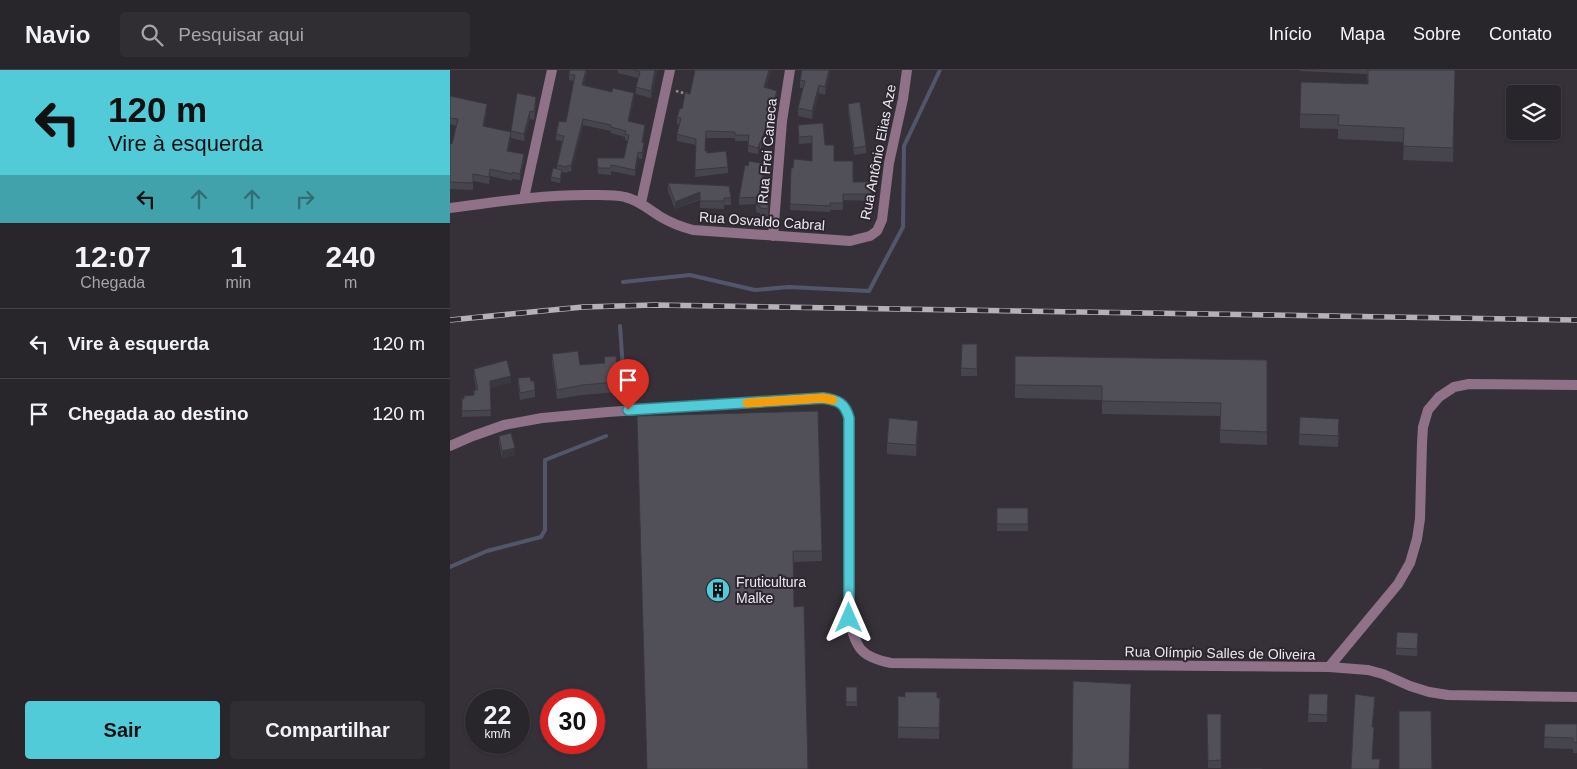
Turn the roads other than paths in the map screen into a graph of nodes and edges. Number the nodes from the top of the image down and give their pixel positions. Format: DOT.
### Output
graph roads {
  1 [pos="552,70"];
  2 [pos="670,70"];
  3 [pos="790,70"];
  4 [pos="907,70"];
  5 [pos="524,198"];
  6 [pos="641,203"];
  7 [pos="450,208"];
  8 [pos="773,236"];
  9 [pos="870,236"];
  10 [pos="1577,385"];
  11 [pos="450,446"];
  12 [pos="1329,668"];
  13 [pos="1577,697"];
  1 -- 5 [label="street"];
  2 -- 6 [label="street"];
  3 -- 8 [label="street, Rua Frei Caneca"];
  4 -- 9 [label="street, Rua Antônio Elias Aze"];
  5 -- 6 [label="street, Rua Osvaldo Cabral"];
  5 -- 7 [label="street, Rua Osvaldo Cabral"];
  6 -- 8 [label="street, Rua Osvaldo Cabral"];
  8 -- 9 [label="street, Rua Osvaldo Cabral"];
  10 -- 12 [label="street"];
  11 -- 12 [label="street, Rua Olímpio Salles de Oliveira"];
  12 -- 13 [label="street, Rua Olímpio Salles de Oliveira"];
}
